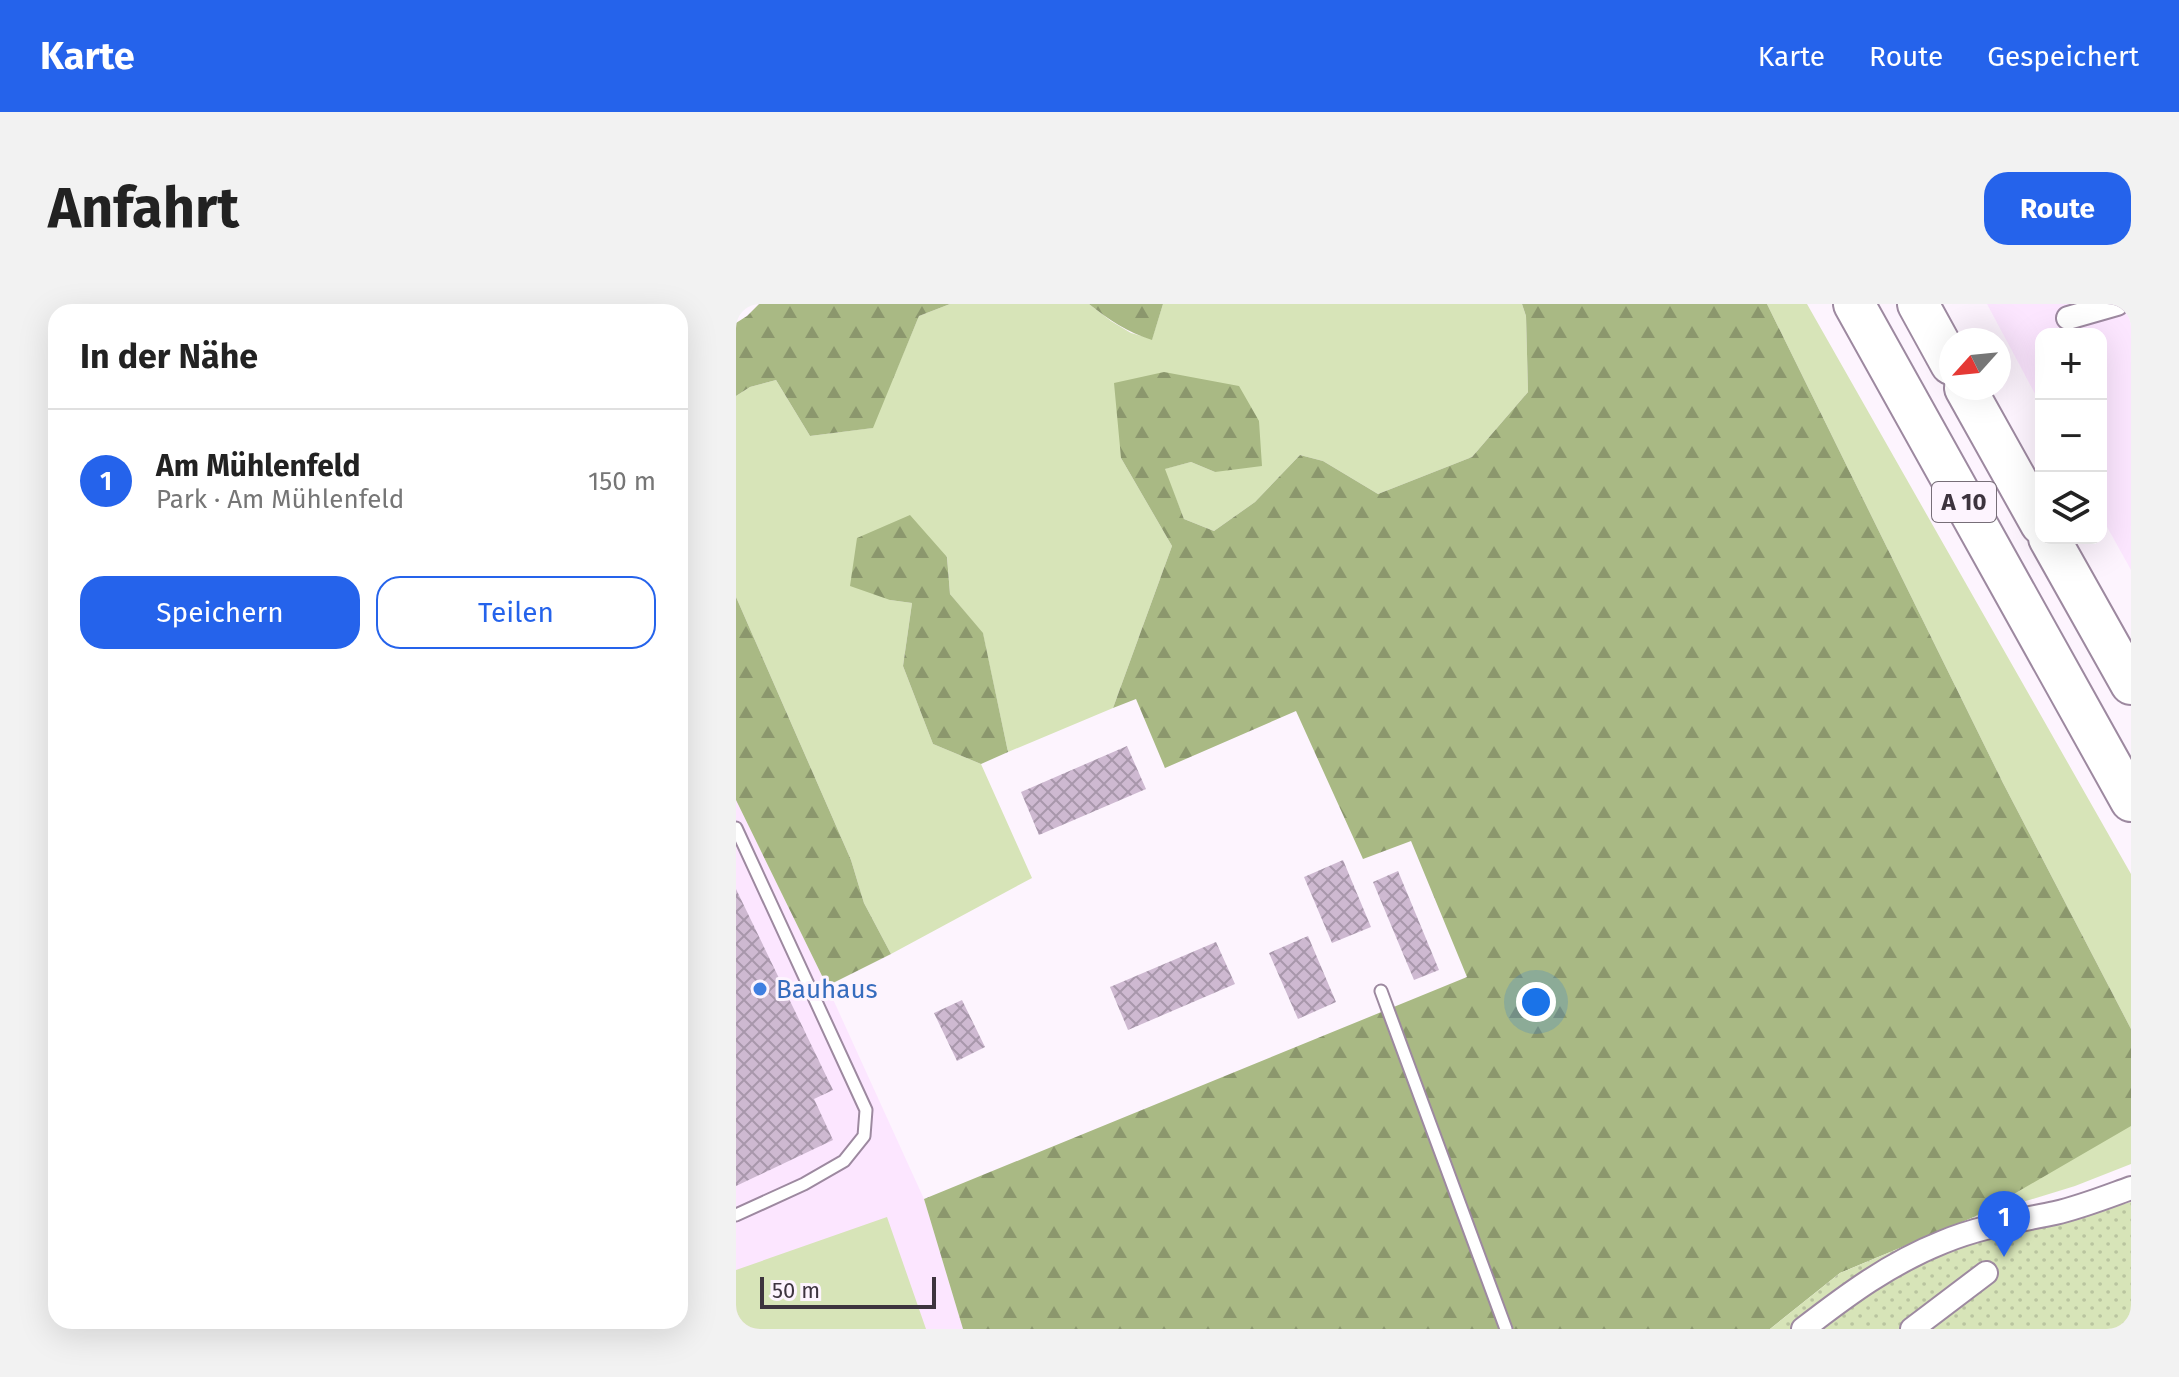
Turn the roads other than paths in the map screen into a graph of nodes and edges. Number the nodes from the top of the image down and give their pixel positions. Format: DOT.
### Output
graph roads {
  1 [pos="1854,304"];
  2 [pos="1918,304"];
  3 [pos="2117,304"];
  4 [pos="2068,318"];
  5 [pos="1939,342"];
  6 [pos="1972,400"];
  7 [pos="2035,513"];
  8 [pos="2052,544"];
  9 [pos="2131,684"];
  10 [pos="2131,801"];
  11 [pos="736,828"];
  12 [pos="1381,991"];
  13 [pos="2131,1188"];
  14 [pos="736,1215"];
  15 [pos="1986,1273"];
  16 [pos="1506,1329"];
  17 [pos="1803,1329"];
  18 [pos="1912,1329"];
  1 -- 10 [label="highway, A 10"];
  2 -- 5 [label="highway"];
  3 -- 4 [label="street"];
  6 -- 7 [label="highway, A 10"];
  8 -- 9 [label="highway"];
  11 -- 14 [label="lane"];
  12 -- 16 [label="lane"];
  13 -- 17 [label="street"];
  15 -- 18 [label="street"];
}
